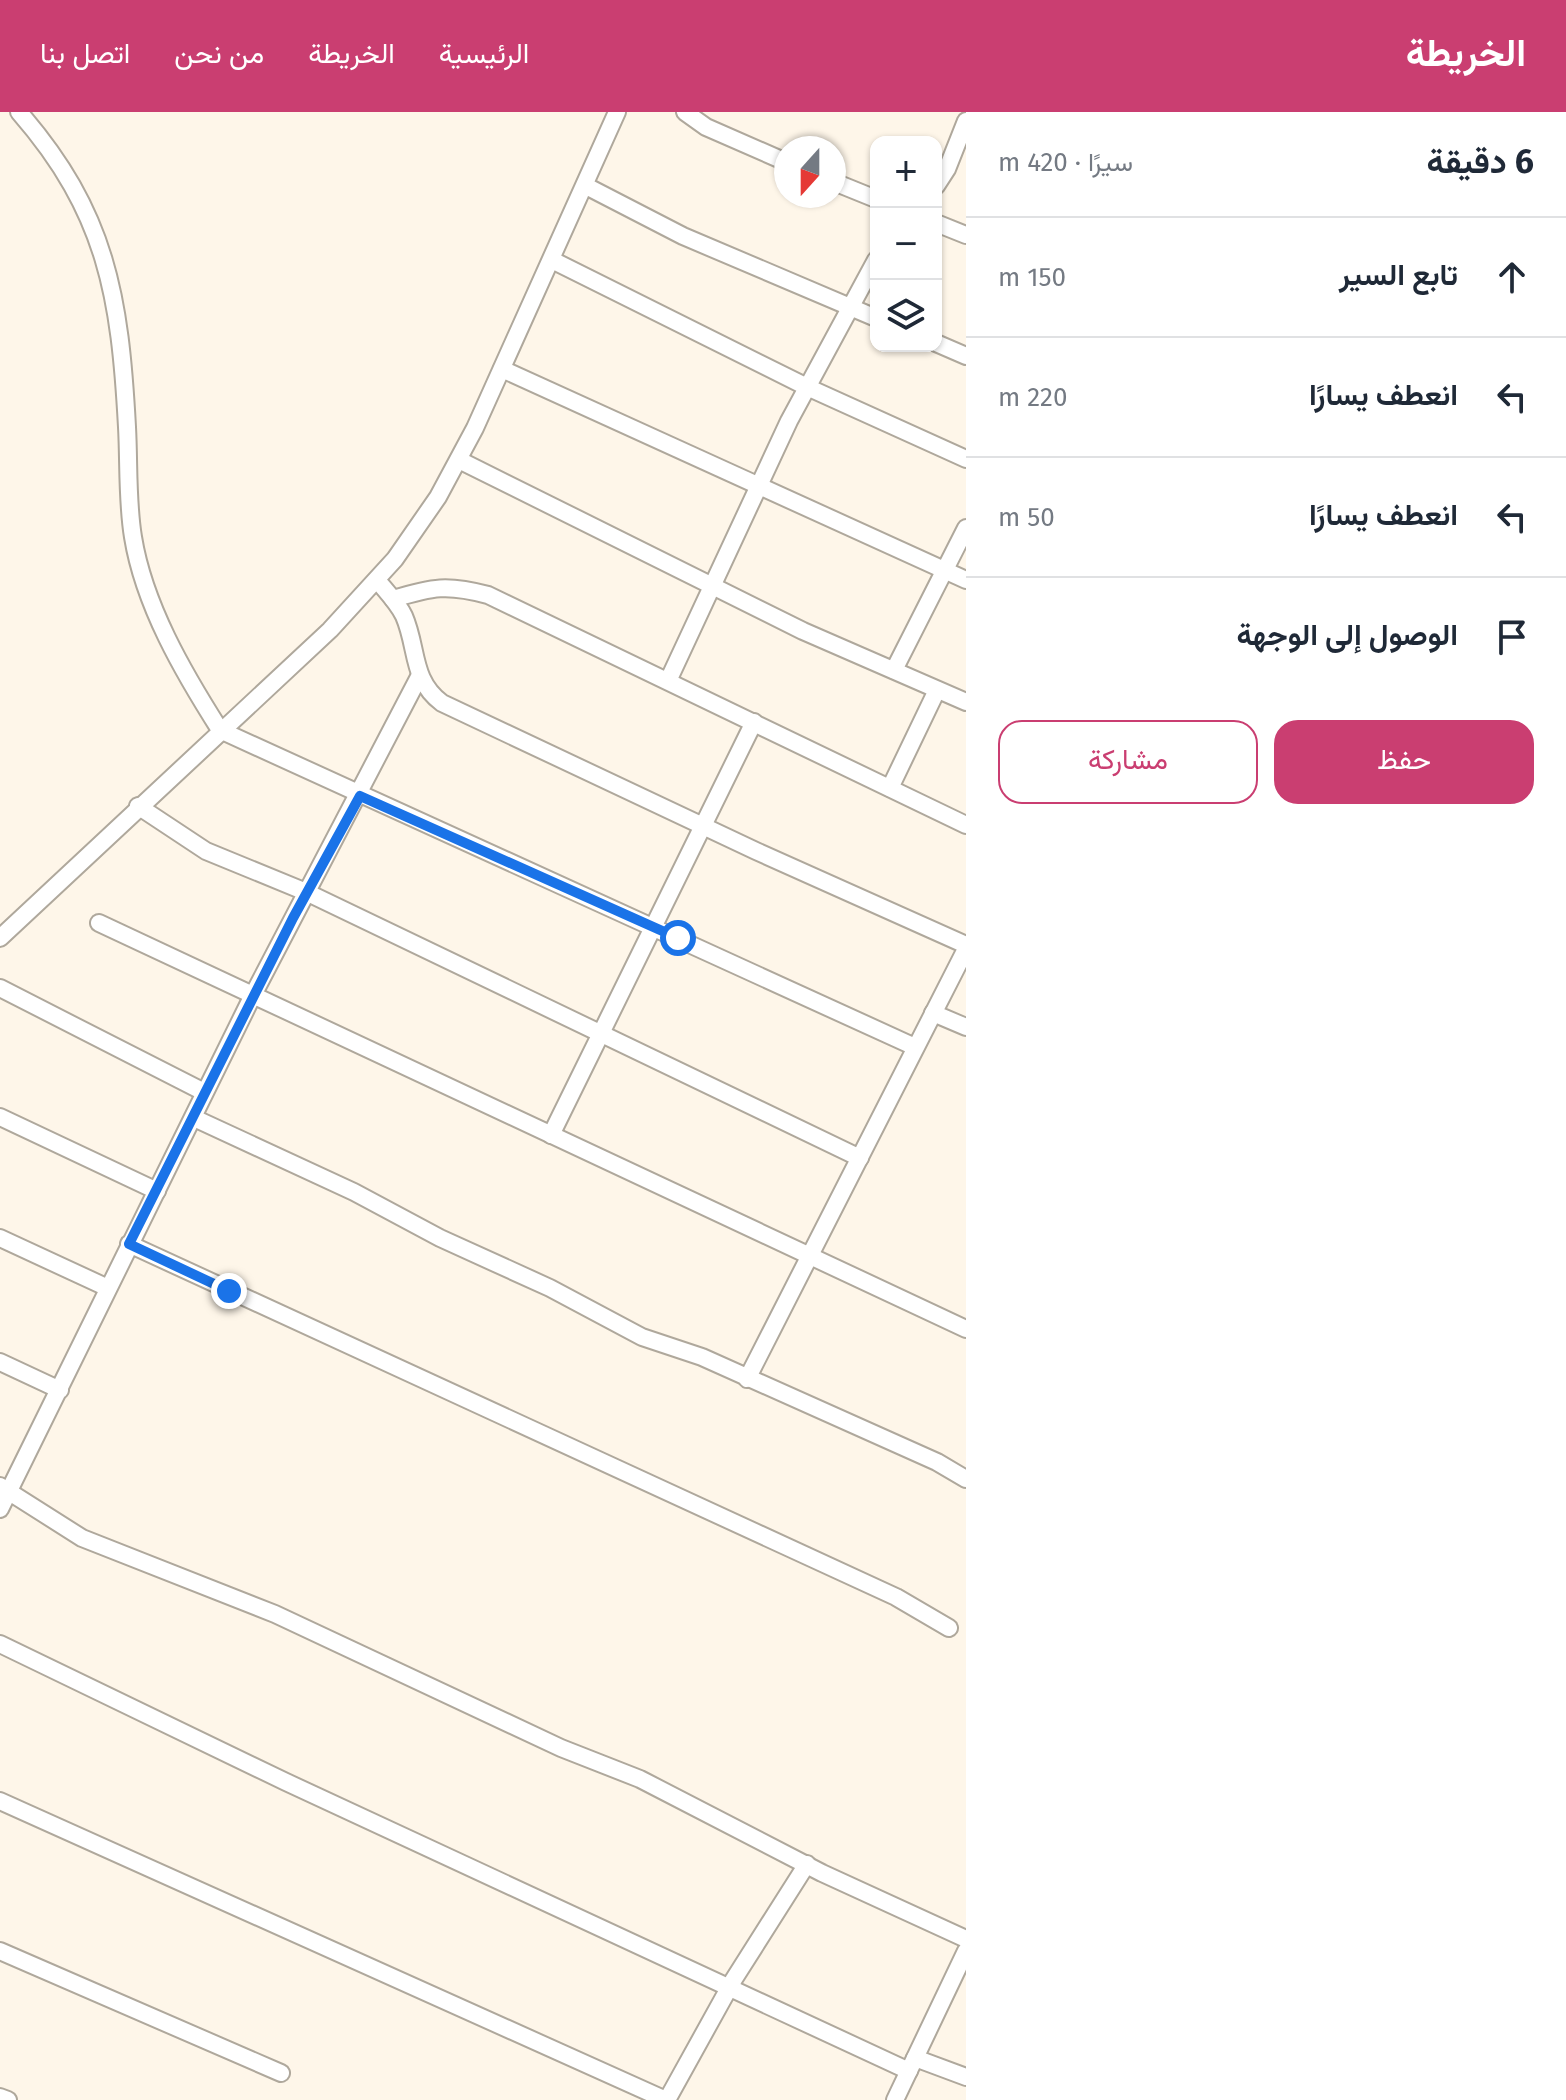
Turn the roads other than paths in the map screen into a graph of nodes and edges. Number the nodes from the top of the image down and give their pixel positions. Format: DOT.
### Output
graph roads {
  1 [pos="19,112"];
  2 [pos="617,112"];
  3 [pos="685,112"];
  4 [pos="966,121"];
  5 [pos="774,157"];
  6 [pos="942,177"];
  7 [pos="586,186"];
  8 [pos="846,187"];
  9 [pos="870,197"];
  10 [pos="942,225"];
  11 [pos="966,235"];
  12 [pos="552,260"];
  13 [pos="870,271"];
  14 [pos="851,307"];
  15 [pos="870,315"];
  16 [pos="942,346"];
  17 [pos="966,356"];
  18 [pos="502,369"];
  19 [pos="807,387"];
  20 [pos="966,459"];
  21 [pos="459,460"];
  22 [pos="760,484"];
  23 [pos="966,528"];
  24 [pos="944,571"];
  25 [pos="377,580"];
  26 [pos="966,580"];
  27 [pos="711,584"];
  28 [pos="393,599"];
  29 [pos="894,670"];
  30 [pos="419,677"];
  31 [pos="668,681"];
  32 [pos="937,690"];
  33 [pos="966,702"];
  34 [pos="754,722"];
  35 [pos="220,730"];
  36 [pos="890,788"];
  37 [pos="360,796"];
  38 [pos="138,806"];
  39 [pos="966,825"];
  40 [pos="702,826"];
  41 [pos="306,892"];
  42 [pos="99,923"];
  43 [pos="652,925"];
  44 [pos="0,938"];
  45 [pos="966,947"];
  46 [pos="0,988"];
  47 [pos="253,995"];
  48 [pos="933,1013"];
  49 [pos="966,1027"];
  50 [pos="601,1032"];
  51 [pos="915,1047"];
  52 [pos="204,1092"];
  53 [pos="0,1117"];
  54 [pos="194,1118"];
  55 [pos="551,1135"];
  56 [pos="860,1158"];
  57 [pos="157,1191"];
  58 [pos="0,1238"];
  59 [pos="129,1244"];
  60 [pos="808,1255"];
  61 [pos="108,1288"];
  62 [pos="966,1329"];
  63 [pos="0,1362"];
  64 [pos="747,1379"];
  65 [pos="60,1390"];
  66 [pos="966,1479"];
  67 [pos="4,1488"];
  68 [pos="0,1509"];
  69 [pos="949,1628"];
  70 [pos="0,1644"];
  71 [pos="0,1801"];
  72 [pos="807,1864"];
  73 [pos="966,1939"];
  74 [pos="0,1951"];
  75 [pos="966,1951"];
  76 [pos="729,1987"];
  77 [pos="912,2065"];
  78 [pos="281,2073"];
  79 [pos="966,2077"];
  80 [pos="0,2097"];
  81 [pos="8,2100"];
  82 [pos="666,2100"];
  83 [pos="895,2100"];
  1 -- 35 [label="street"];
  2 -- 7 [label="street"];
  3 -- 5 [label="street"];
  4 -- 6 [label="street"];
  7 -- 12 [label="street"];
  7 -- 14 [label="street"];
  8 -- 9 [label="street"];
  10 -- 11 [label="street"];
  12 -- 18 [label="street"];
  12 -- 19 [label="street"];
  13 -- 14 [label="street"];
  14 -- 15 [label="street"];
  14 -- 19 [label="street"];
  16 -- 17 [label="street"];
  18 -- 21 [label="street"];
  18 -- 22 [label="street"];
  19 -- 20 [label="street"];
  19 -- 22 [label="street"];
  21 -- 25 [label="street"];
  21 -- 27 [label="street"];
  22 -- 24 [label="street"];
  22 -- 27 [label="street"];
  23 -- 24 [label="street"];
  24 -- 26 [label="street"];
  24 -- 29 [label="street"];
  25 -- 28 [label="street"];
  25 -- 35 [label="street"];
  27 -- 29 [label="street"];
  27 -- 31 [label="street"];
  28 -- 30 [label="street"];
  28 -- 31 [label="street"];
  29 -- 32 [label="street"];
  30 -- 37 [label="street"];
  30 -- 40 [label="street"];
  31 -- 34 [label="street"];
  32 -- 33 [label="street"];
  32 -- 36 [label="street"];
  34 -- 36 [label="street"];
  34 -- 40 [label="street"];
  35 -- 37 [label="street"];
  35 -- 38 [label="street"];
  36 -- 39 [label="street"];
  37 -- 41 [label="street"];
  37 -- 43 [label="street"];
  38 -- 41 [label="street"];
  38 -- 44 [label="street"];
  40 -- 43 [label="street"];
  40 -- 45 [label="street"];
  41 -- 47 [label="street"];
  41 -- 50 [label="street"];
  42 -- 47 [label="street"];
  43 -- 50 [label="street"];
  43 -- 51 [label="street"];
  45 -- 48 [label="street"];
  46 -- 52 [label="street"];
  47 -- 52 [label="street"];
  47 -- 55 [label="street"];
  48 -- 49 [label="street"];
  48 -- 51 [label="street"];
  50 -- 55 [label="street"];
  50 -- 56 [label="street"];
  51 -- 56 [label="street"];
  52 -- 54 [label="street"];
  53 -- 57 [label="street"];
  54 -- 57 [label="street"];
  54 -- 64 [label="street"];
  55 -- 60 [label="street"];
  56 -- 60 [label="street"];
  57 -- 59 [label="street"];
  58 -- 61 [label="street"];
  59 -- 61 [label="street"];
  59 -- 69 [label="street"];
  60 -- 62 [label="street"];
  60 -- 64 [label="street"];
  61 -- 65 [label="street"];
  63 -- 65 [label="street"];
  64 -- 66 [label="street"];
  65 -- 67 [label="street"];
  67 -- 68 [label="street"];
  67 -- 72 [label="street"];
  70 -- 76 [label="street"];
  71 -- 82 [label="street"];
  72 -- 73 [label="street"];
  72 -- 76 [label="street"];
  74 -- 78 [label="street"];
  75 -- 77 [label="street"];
  76 -- 77 [label="street"];
  76 -- 82 [label="street"];
  77 -- 79 [label="street"];
  77 -- 83 [label="street"];
  80 -- 81 [label="street"];
}
